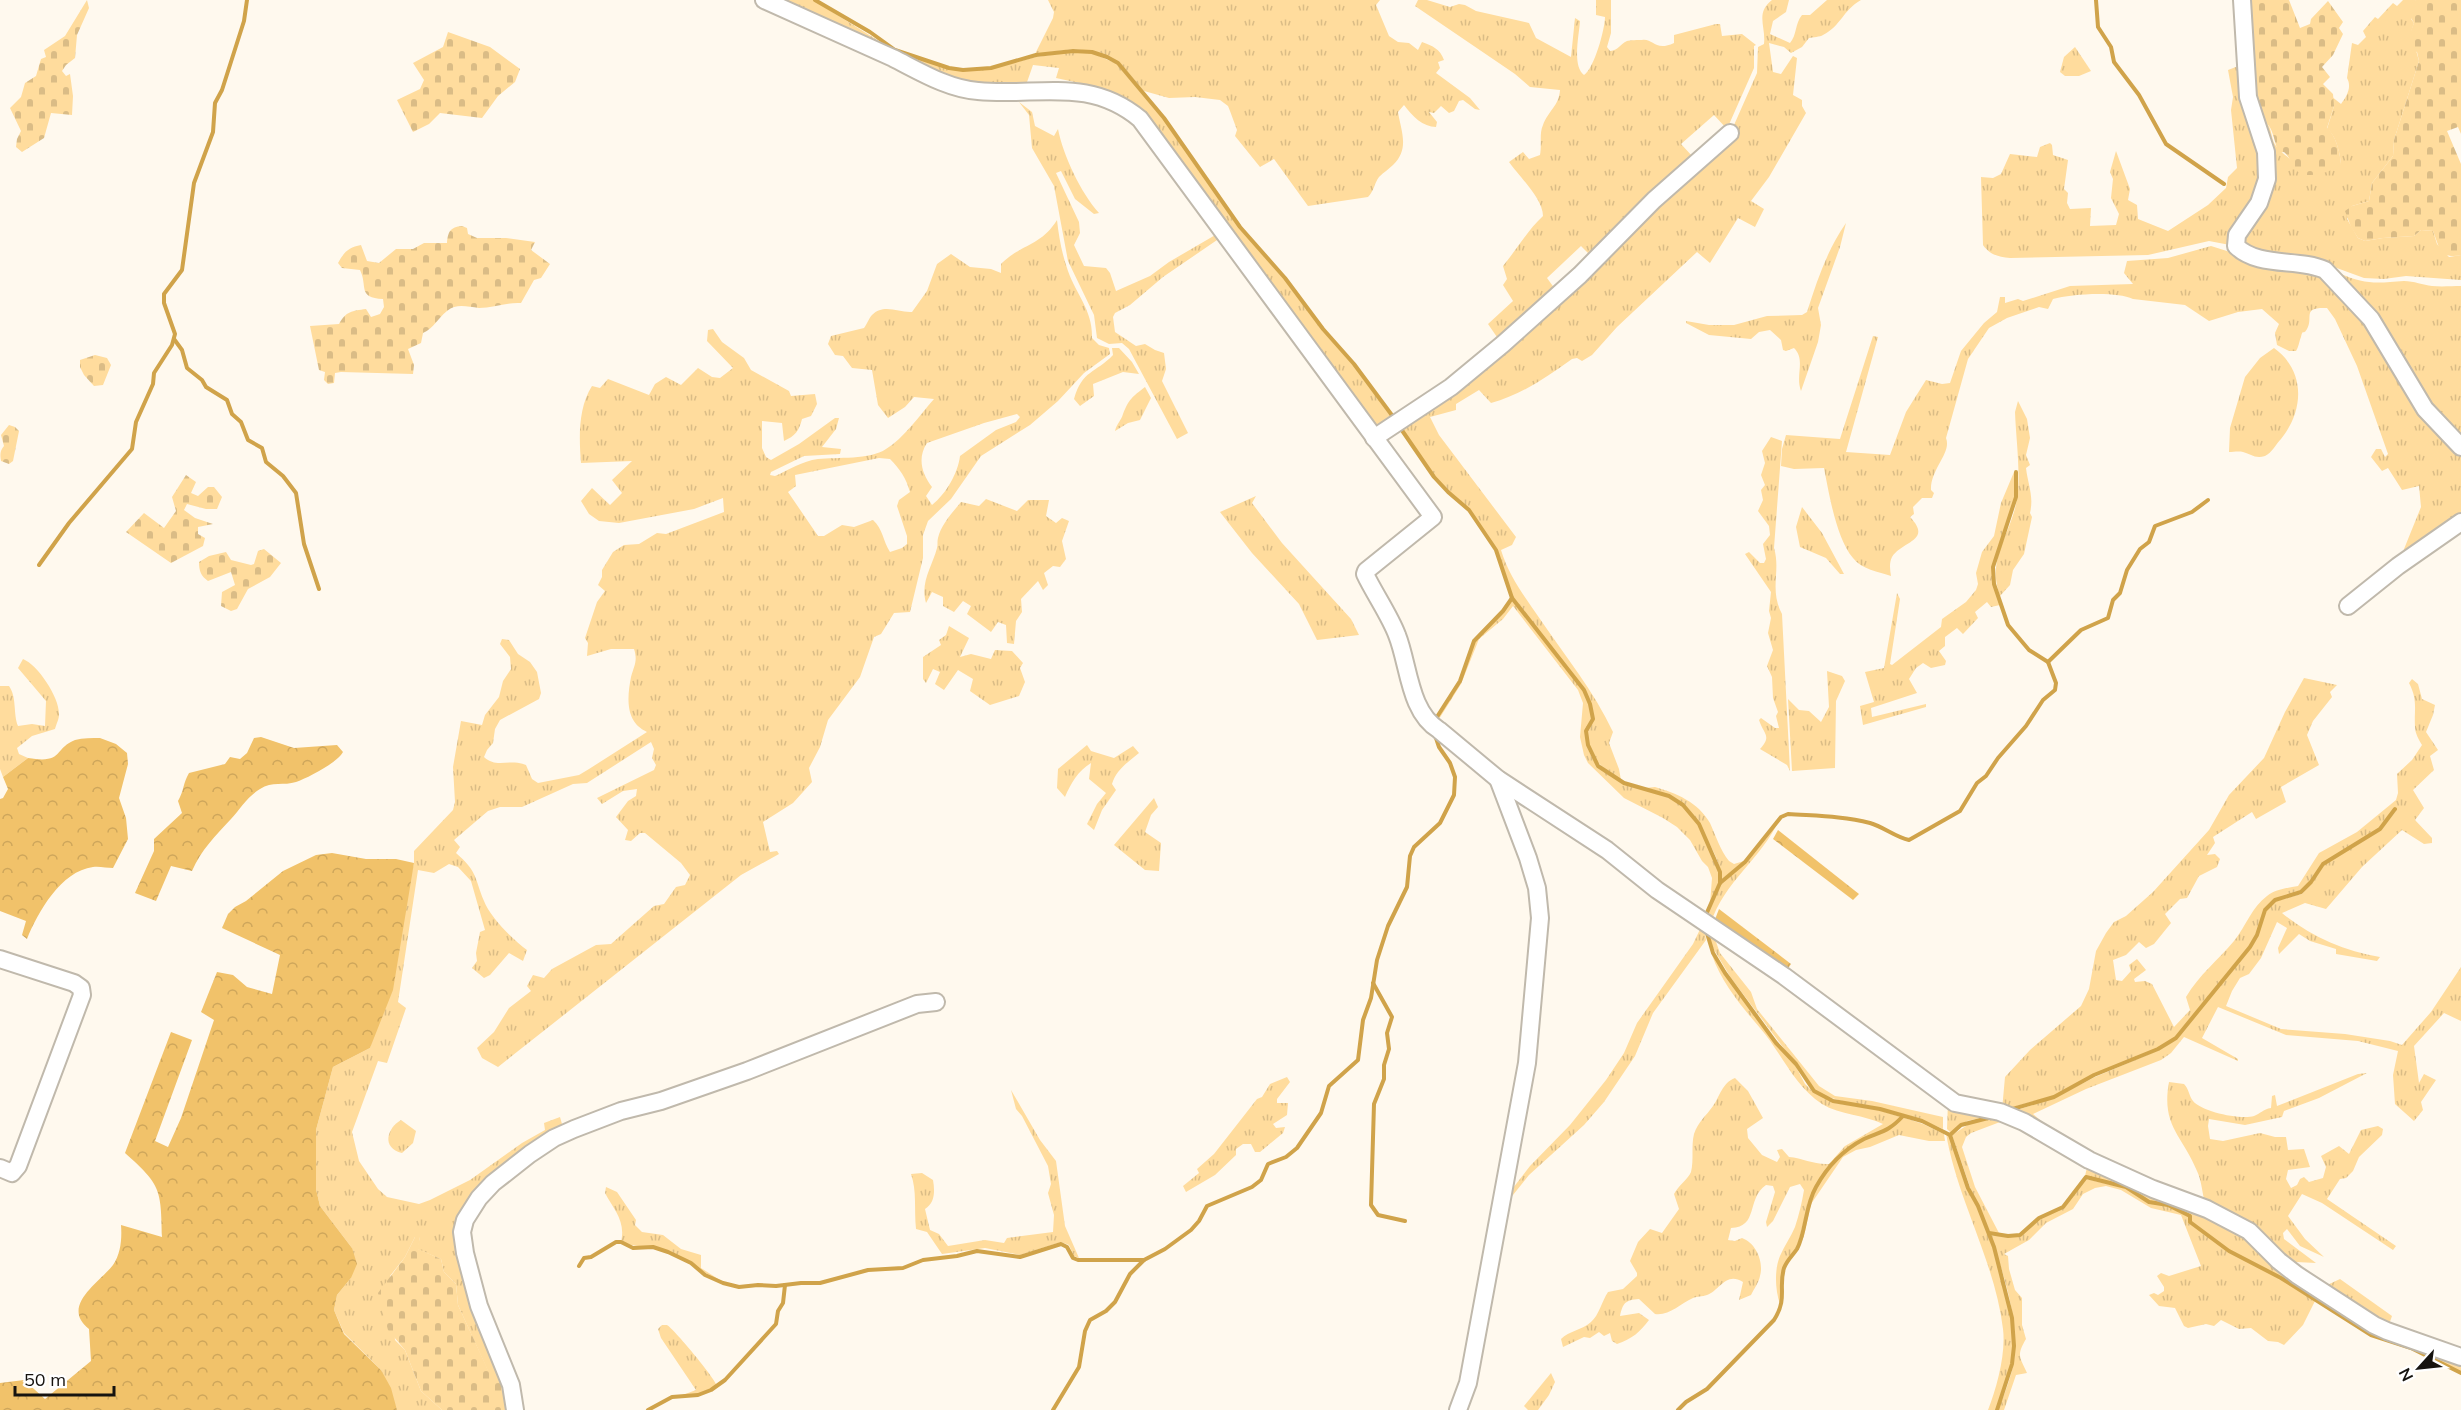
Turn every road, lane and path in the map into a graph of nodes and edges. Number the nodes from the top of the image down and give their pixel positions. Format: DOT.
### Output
graph roads {
  1 [pos="764,0"];
  2 [pos="2242,0"];
  3 [pos="1730,133"];
  4 [pos="1374,438"];
  5 [pos="2461,447"];
  6 [pos="2461,522"];
  7 [pos="2348,606"];
  8 [pos="1498,779"];
  9 [pos="0,959"];
  10 [pos="936,1002"];
  11 [pos="0,1168"];
  12 [pos="2461,1357"];
  13 [pos="515,1410"];
  14 [pos="1458,1410"];
  1 -- 4 [label="street"];
  2 -- 5 [label="street"];
  3 -- 4 [label="street"];
  4 -- 8 [label="street"];
  6 -- 7 [label="street"];
  8 -- 12 [label="street"];
  8 -- 14 [label="street"];
  9 -- 11 [label="street"];
  10 -- 13 [label="street"];
}
